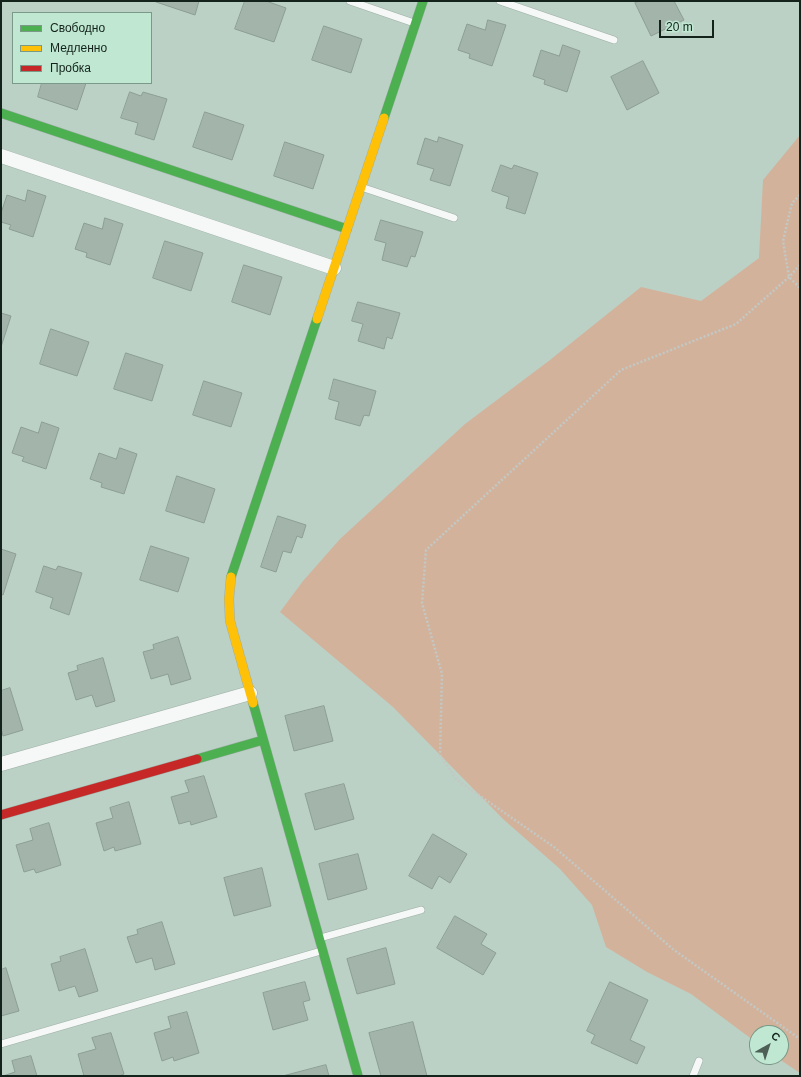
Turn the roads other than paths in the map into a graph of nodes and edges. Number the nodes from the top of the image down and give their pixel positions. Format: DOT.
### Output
graph roads {
  1 [pos="350,1"];
  2 [pos="423,1"];
  3 [pos="500,1"];
  4 [pos="416,24"];
  5 [pos="614,40"];
  6 [pos="1,113"];
  7 [pos="1,156"];
  8 [pos="361,187"];
  9 [pos="454,218"];
  10 [pos="347,229"];
  11 [pos="334,268"];
  12 [pos="250,693"];
  13 [pos="264,740"];
  14 [pos="1,764"];
  15 [pos="1,815"];
  16 [pos="421,910"];
  17 [pos="320,938"];
  18 [pos="323,951"];
  19 [pos="1,1044"];
  20 [pos="700,1060"];
  21 [pos="358,1076"];
  22 [pos="692,1076"];
  1 -- 4 [label="lane"];
  2 -- 4 [label="street"];
  3 -- 5 [label="lane"];
  4 -- 8 [label="street"];
  6 -- 10 [label="street"];
  7 -- 11 [label="street"];
  8 -- 9 [label="lane"];
  8 -- 10 [label="street"];
  10 -- 11 [label="street"];
  11 -- 12 [label="street"];
  12 -- 13 [label="street"];
  12 -- 14 [label="street"];
  13 -- 15 [label="street"];
  13 -- 17 [label="street"];
  16 -- 17 [label="lane"];
  17 -- 18 [label="street"];
  18 -- 19 [label="lane"];
  18 -- 21 [label="street"];
  20 -- 22 [label="lane"];
}
